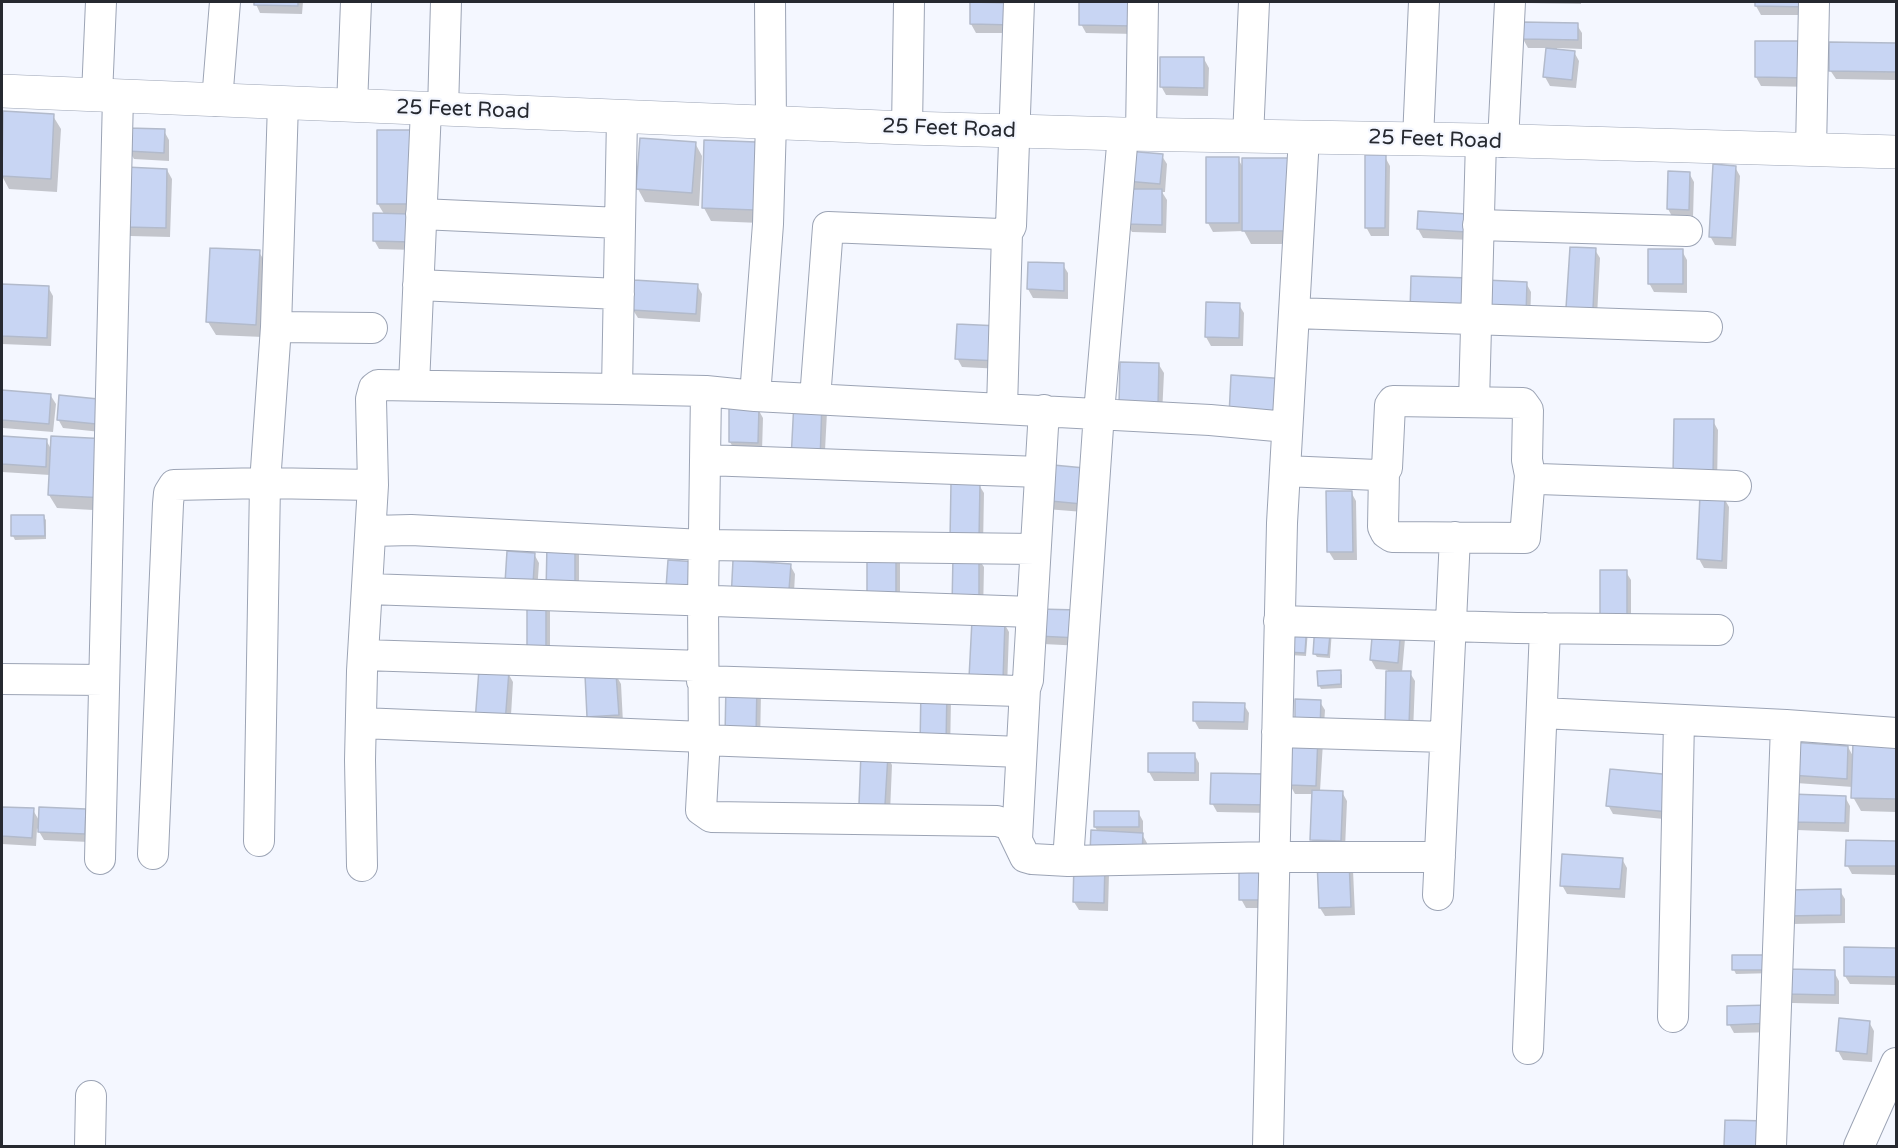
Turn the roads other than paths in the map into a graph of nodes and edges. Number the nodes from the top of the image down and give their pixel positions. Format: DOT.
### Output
graph roads {
  1 [pos="101,2"];
  2 [pos="225,2"];
  3 [pos="356,2"];
  4 [pos="446,2"];
  5 [pos="770,2"];
  6 [pos="909,2"];
  7 [pos="1019,2"];
  8 [pos="1143,2"];
  9 [pos="1254,2"];
  10 [pos="1424,2"];
  11 [pos="1510,2"];
  12 [pos="1814,2"];
  13 [pos="2,92"];
  14 [pos="107,96"];
  15 [pos="217,100"];
  16 [pos="283,103"];
  17 [pos="352,106"];
  18 [pos="434,109"];
  19 [pos="622,117"];
  20 [pos="771,123"];
  21 [pos="907,128"];
  22 [pos="1015,131"];
  23 [pos="1132,135"];
  24 [pos="1248,136"];
  25 [pos="1304,137"];
  26 [pos="1418,139"];
  27 [pos="1492,141"];
  28 [pos="1811,150"];
  29 [pos="1896,152"];
  30 [pos="421,214"];
  31 [pos="620,224"];
  32 [pos="1478,225"];
  33 [pos="1687,231"];
  34 [pos="1007,233"];
  35 [pos="418,285"];
  36 [pos="619,294"];
  37 [pos="1294,313"];
  38 [pos="1476,319"];
  39 [pos="276,327"];
  40 [pos="1707,327"];
  41 [pos="372,328"];
  42 [pos="414,385"];
  43 [pos="617,389"];
  44 [pos="706,391"];
  45 [pos="755,396"];
  46 [pos="815,399"];
  47 [pos="1474,402"];
  48 [pos="1002,408"];
  49 [pos="1044,410"];
  50 [pos="1099,413"];
  51 [pos="1287,428"];
  52 [pos="705,460"];
  53 [pos="1285,471"];
  54 [pos="1040,472"];
  55 [pos="1384,472"];
  56 [pos="1530,475"];
  57 [pos="265,483"];
  58 [pos="373,485"];
  59 [pos="1736,486"];
  60 [pos="372,531"];
  61 [pos="1455,537"];
  62 [pos="703,545"];
  63 [pos="1035,549"];
  64 [pos="368,590"];
  65 [pos="703,601"];
  66 [pos="1032,612"];
  67 [pos="1279,621"];
  68 [pos="1450,625"];
  69 [pos="1545,628"];
  70 [pos="1718,630"];
  71 [pos="363,655"];
  72 [pos="702,674"];
  73 [pos="2,679"];
  74 [pos="104,680"];
  75 [pos="1025,689"];
  76 [pos="1542,713"];
  77 [pos="1679,720"];
  78 [pos="361,723"];
  79 [pos="1786,725"];
  80 [pos="1277,732"];
  81 [pos="1896,733"];
  82 [pos="1445,737"];
  83 [pos="703,738"];
  84 [pos="1021,752"];
  85 [pos="1017,839"];
  86 [pos="259,842"];
  87 [pos="153,854"];
  88 [pos="1274,856"];
  89 [pos="1440,857"];
  90 [pos="100,859"];
  91 [pos="1068,861"];
  92 [pos="362,866"];
  93 [pos="1438,896"];
  94 [pos="1673,1017"];
  95 [pos="1528,1049"];
  96 [pos="1896,1063"];
  97 [pos="91,1096"];
  98 [pos="90,1146"];
  99 [pos="1268,1146"];
  100 [pos="1771,1146"];
  101 [pos="1859,1146"];
  1 -- 14 [label="street"];
  2 -- 15 [label="street"];
  3 -- 17 [label="street"];
  4 -- 18 [label="street"];
  5 -- 20 [label="street"];
  6 -- 21 [label="street"];
  7 -- 22 [label="street"];
  8 -- 23 [label="street"];
  9 -- 24 [label="street"];
  10 -- 26 [label="street"];
  11 -- 27 [label="street"];
  12 -- 28 [label="street"];
  13 -- 14 [label="street, 25 Feet Road"];
  14 -- 15 [label="street, 25 Feet Road"];
  14 -- 74 [label="street"];
  15 -- 16 [label="street, 25 Feet Road"];
  16 -- 17 [label="street, 25 Feet Road"];
  16 -- 39 [label="street"];
  17 -- 18 [label="street, 25 Feet Road"];
  18 -- 19 [label="street, 25 Feet Road"];
  18 -- 30 [label="street"];
  19 -- 20 [label="street, 25 Feet Road"];
  19 -- 31 [label="street"];
  20 -- 21 [label="street, 25 Feet Road"];
  20 -- 45 [label="street"];
  21 -- 22 [label="street, 25 Feet Road"];
  22 -- 23 [label="street, 25 Feet Road"];
  22 -- 34 [label="street"];
  23 -- 24 [label="street, 25 Feet Road"];
  23 -- 50 [label="street"];
  24 -- 25 [label="street, 25 Feet Road"];
  25 -- 26 [label="street, 25 Feet Road"];
  25 -- 37 [label="street"];
  26 -- 27 [label="street, 25 Feet Road"];
  27 -- 28 [label="street, 25 Feet Road"];
  27 -- 32 [label="street"];
  28 -- 29 [label="street, 25 Feet Road"];
  30 -- 31 [label="street"];
  30 -- 35 [label="street"];
  31 -- 36 [label="street"];
  32 -- 33 [label="street"];
  32 -- 38 [label="street"];
  34 -- 46 [label="street"];
  34 -- 48 [label="street"];
  35 -- 36 [label="street"];
  35 -- 42 [label="street"];
  36 -- 43 [label="street"];
  37 -- 38 [label="street"];
  37 -- 51 [label="street"];
  38 -- 40 [label="street"];
  38 -- 47 [label="street"];
  39 -- 41 [label="street"];
  39 -- 57 [label="street"];
  42 -- 43 [label="street"];
  42 -- 58 [label="street"];
  43 -- 44 [label="street"];
  44 -- 45 [label="street"];
  44 -- 52 [label="street"];
  45 -- 46 [label="street"];
  46 -- 48 [label="street"];
  47 -- 55 [label="street"];
  47 -- 56 [label="street"];
  48 -- 49 [label="street"];
  49 -- 50 [label="street"];
  49 -- 54 [label="street"];
  50 -- 51 [label="street"];
  50 -- 91 [label="street"];
  51 -- 53 [label="street"];
  52 -- 54 [label="street"];
  52 -- 62 [label="street"];
  53 -- 55 [label="street"];
  53 -- 67 [label="street"];
  54 -- 63 [label="street"];
  55 -- 61 [label="street"];
  56 -- 59 [label="street"];
  56 -- 61 [label="street"];
  57 -- 58 [label="street"];
  57 -- 86 [label="street"];
  57 -- 87 [label="street"];
  58 -- 60 [label="street"];
  60 -- 62 [label="street"];
  60 -- 64 [label="street"];
  61 -- 68 [label="street"];
  62 -- 63 [label="street"];
  62 -- 65 [label="street"];
  63 -- 66 [label="street"];
  64 -- 65 [label="street"];
  64 -- 71 [label="street"];
  65 -- 66 [label="street"];
  65 -- 72 [label="street"];
  66 -- 75 [label="street"];
  67 -- 68 [label="street"];
  67 -- 80 [label="street"];
  68 -- 69 [label="street"];
  68 -- 82 [label="street"];
  69 -- 70 [label="street"];
  69 -- 76 [label="street"];
  71 -- 72 [label="street"];
  71 -- 78 [label="street"];
  72 -- 75 [label="street"];
  72 -- 83 [label="street"];
  73 -- 74 [label="street"];
  74 -- 90 [label="street"];
  75 -- 84 [label="street"];
  76 -- 77 [label="street"];
  76 -- 95 [label="street"];
  77 -- 79 [label="street"];
  77 -- 94 [label="street"];
  78 -- 83 [label="street"];
  78 -- 92 [label="street"];
  79 -- 81 [label="street"];
  79 -- 100 [label="street"];
  80 -- 82 [label="street"];
  80 -- 88 [label="street"];
  82 -- 89 [label="street"];
  83 -- 84 [label="street"];
  83 -- 85 [label="street"];
  84 -- 85 [label="street"];
  85 -- 91 [label="street"];
  88 -- 89 [label="street"];
  88 -- 91 [label="street"];
  88 -- 99 [label="street"];
  89 -- 93 [label="street"];
  96 -- 101 [label="street"];
  97 -- 98 [label="street"];
}
